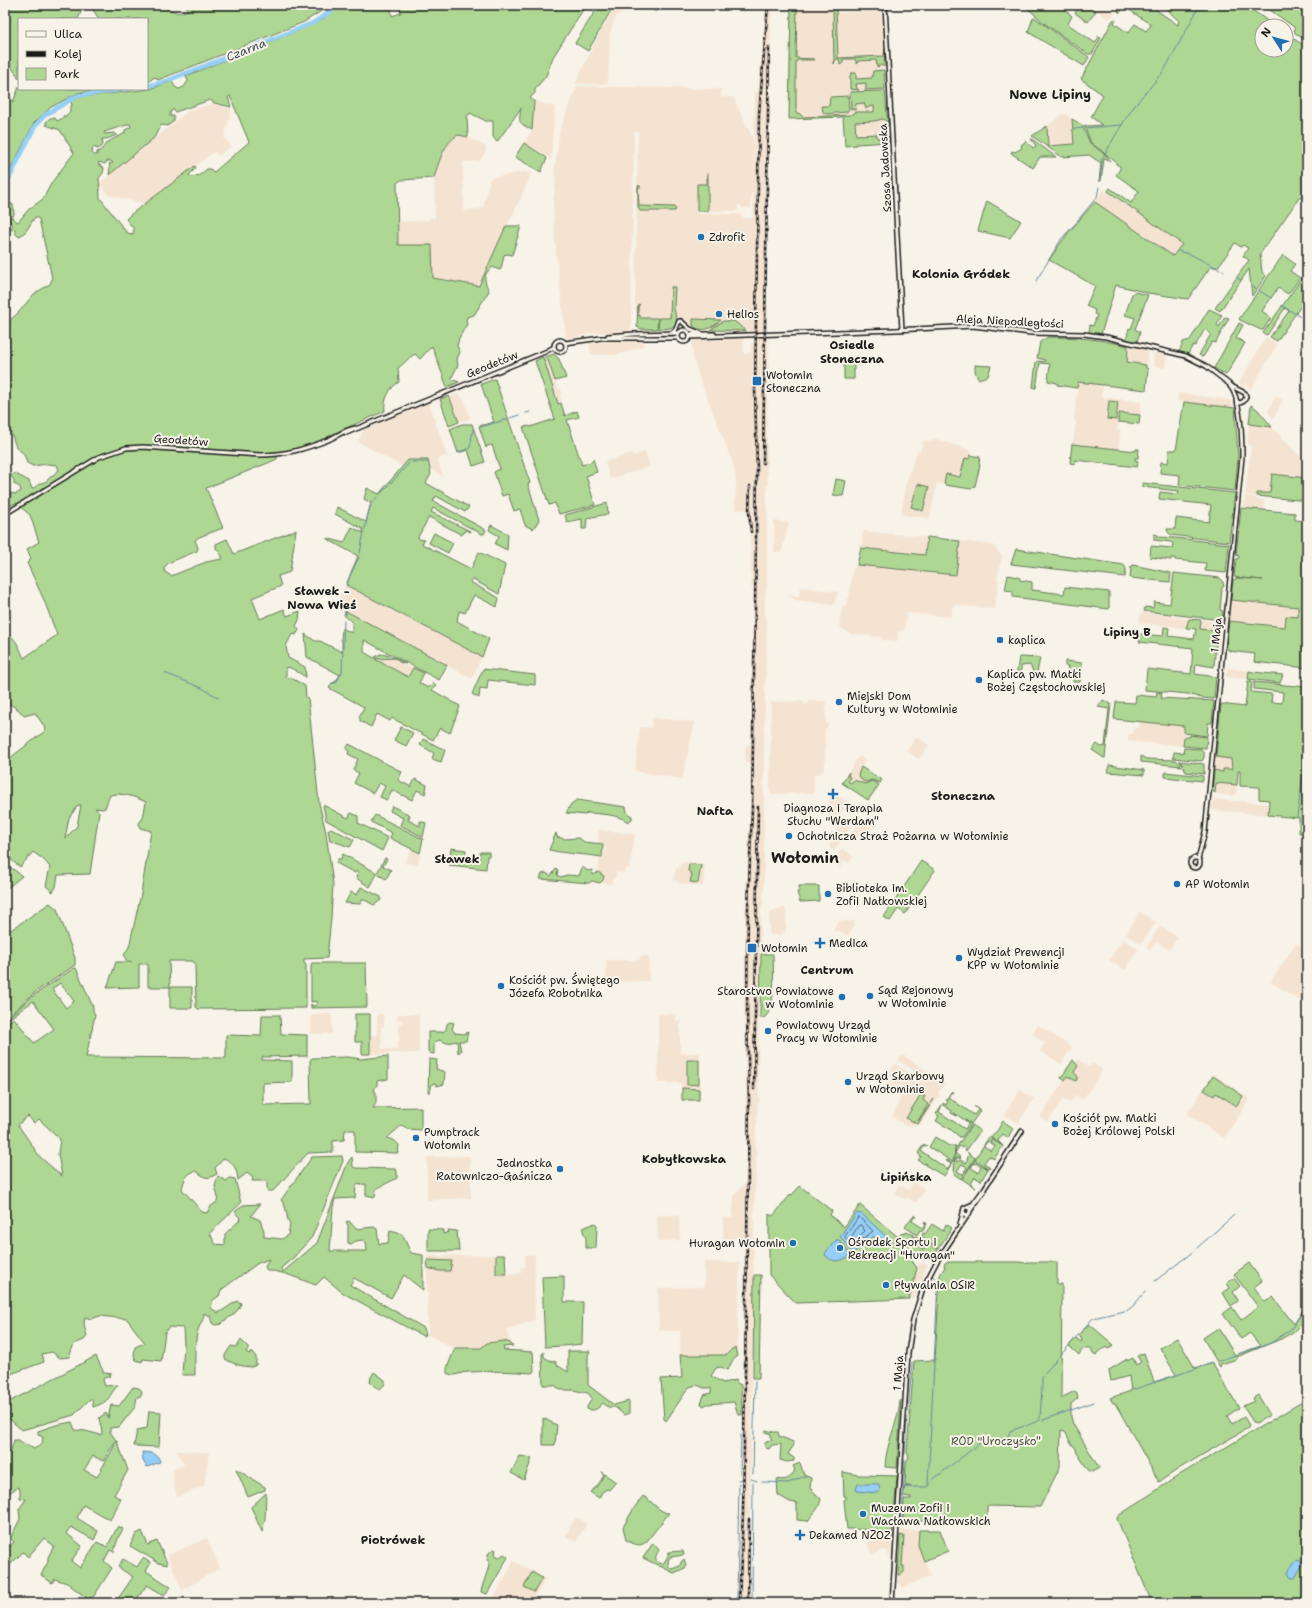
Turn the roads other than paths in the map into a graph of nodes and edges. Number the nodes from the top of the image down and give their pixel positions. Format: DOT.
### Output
graph roads {
  1 [pos="885,5"];
  2 [pos="902,330"];
  3 [pos="672,333"];
  4 [pos="678,333"];
  5 [pos="705,334"];
  6 [pos="723,335"];
  7 [pos="690,336"];
  8 [pos="601,338"];
  9 [pos="678,338"];
  10 [pos="566,344"];
  11 [pos="554,346"];
  12 [pos="556,351"];
  13 [pos="545,352"];
  14 [pos="1228,382"];
  15 [pos="1239,391"];
  16 [pos="1235,395"];
  17 [pos="1236,401"];
  18 [pos="1243,402"];
  19 [pos="1240,413"];
  20 [pos="5,514"];
  21 [pos="1198,859"];
  22 [pos="1022,1132"];
  23 [pos="984,1190"];
  24 [pos="967,1207"];
  25 [pos="963,1213"];
  26 [pos="969,1213"];
  27 [pos="957,1231"];
  28 [pos="892,1603"];
  1 -- 2 [label="main road, Szosa Jadowska"];
  2 -- 6 [label="main road, Aleja Niepodległości"];
  2 -- 14 [label="main road, Aleja Niepodległości"];
  3 -- 4 [label="main road"];
  3 -- 5 [label="main road"];
  3 -- 8 [label="main road"];
  4 -- 7 [label="main road"];
  4 -- 9 [label="main road"];
  5 -- 6 [label="main road"];
  5 -- 7 [label="main road"];
  6 -- 7 [label="main road"];
  7 -- 9 [label="main road"];
  8 -- 9 [label="main road"];
  8 -- 10 [label="main road"];
  10 -- 11 [label="main road"];
  10 -- 12 [label="main road"];
  11 -- 12 [label="main road"];
  11 -- 13 [label="main road, Geodetów"];
  12 -- 13 [label="main road, Geodetów"];
  13 -- 20 [label="main road, Geodetów"];
  14 -- 15 [label="main road, Aleja Niepodległości"];
  14 -- 16 [label="main road, Aleja Niepodległości"];
  15 -- 16 [label="main road"];
  15 -- 18 [label="main road"];
  16 -- 17 [label="main road"];
  17 -- 18 [label="main road"];
  17 -- 19 [label="main road, 1 Maja"];
  18 -- 19 [label="main road, 1 Maja"];
  19 -- 21 [label="main road, 1 Maja"];
  22 -- 23 [label="main road, 1 Maja"];
  23 -- 24 [label="main road, 1 Maja"];
  23 -- 26 [label="main road, 1 Maja"];
  24 -- 25 [label="main road, 1 Maja"];
  24 -- 26 [label="main road"];
  25 -- 26 [label="main road"];
  25 -- 27 [label="main road, 1 Maja"];
  26 -- 27 [label="main road, 1 Maja"];
  27 -- 28 [label="main road, 1 Maja"];
}
